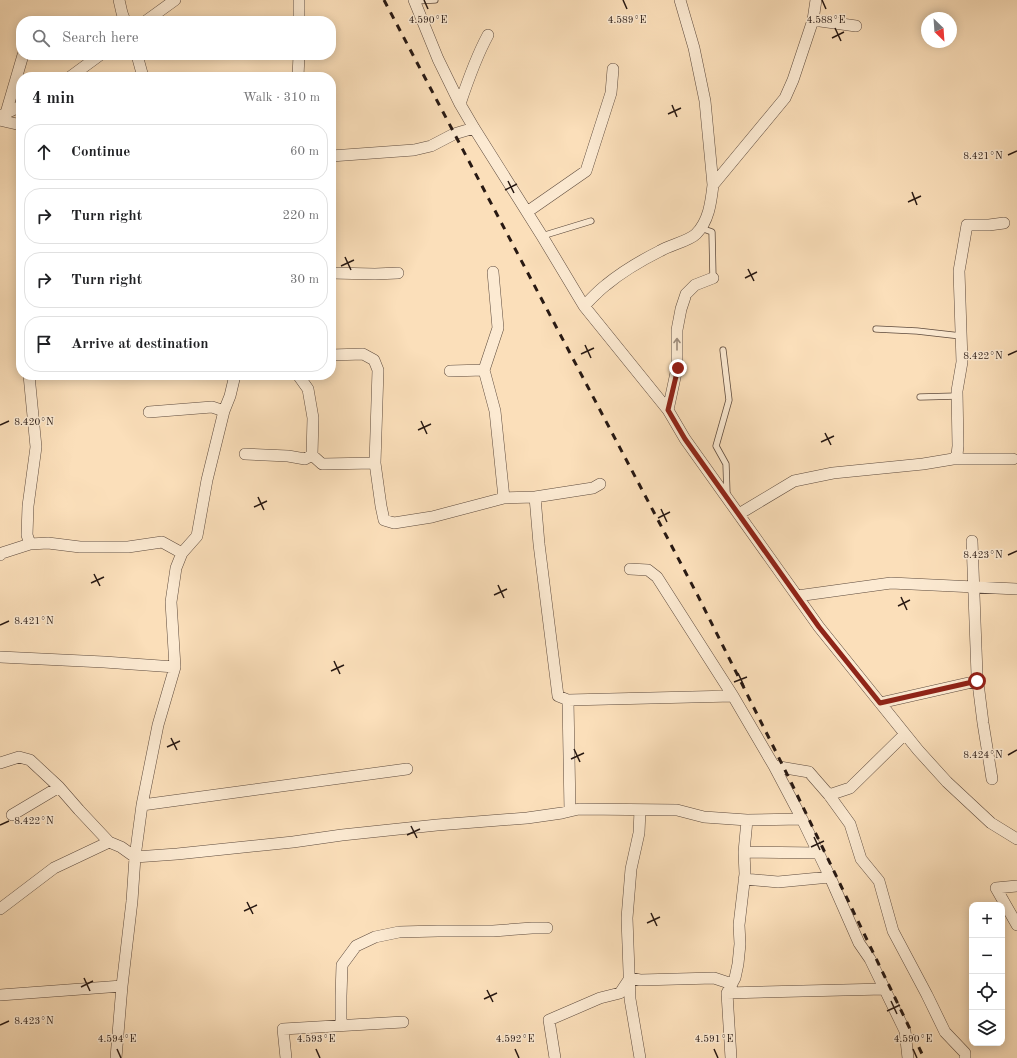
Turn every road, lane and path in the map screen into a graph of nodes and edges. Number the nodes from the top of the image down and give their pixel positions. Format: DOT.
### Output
graph roads {
  1 [pos="119,0"];
  2 [pos="175,0"];
  3 [pos="299,0"];
  4 [pos="435,0"];
  5 [pos="680,0"];
  6 [pos="816,0"];
  7 [pos="414,1"];
  8 [pos="123,16"];
  9 [pos="153,16"];
  10 [pos="299,16"];
  11 [pos="813,20"];
  12 [pos="856,26"];
  13 [pos="488,35"];
  14 [pos="21,60"];
  15 [pos="93,60"];
  16 [pos="138,60"];
  17 [pos="298,60"];
  18 [pos="613,69"];
  19 [pos="17,72"];
  20 [pos="77,72"];
  21 [pos="142,72"];
  22 [pos="298,72"];
  23 [pos="16,75"];
  24 [pos="460,104"];
  25 [pos="16,109"];
  26 [pos="2,116"];
  27 [pos="16,123"];
  28 [pos="474,128"];
  29 [pos="336,156"];
  30 [pos="713,185"];
  31 [pos="526,212"];
  32 [pos="591,221"];
  33 [pos="1004,223"];
  34 [pos="701,228"];
  35 [pos="542,236"];
  36 [pos="492,272"];
  37 [pos="336,273"];
  38 [pos="398,273"];
  39 [pos="713,278"];
  40 [pos="584,306"];
  41 [pos="876,329"];
  42 [pos="961,336"];
  43 [pos="723,350"];
  44 [pos="336,355"];
  45 [pos="484,370"];
  46 [pos="450,371"];
  47 [pos="29,380"];
  48 [pos="234,380"];
  49 [pos="302,380"];
  50 [pos="957,396"];
  51 [pos="920,398"];
  52 [pos="668,410"];
  53 [pos="224,411"];
  54 [pos="149,412"];
  55 [pos="245,454"];
  56 [pos="312,455"];
  57 [pos="953,459"];
  58 [pos="1013,459"];
  59 [pos="375,463"];
  60 [pos="600,484"];
  61 [pos="535,497"];
  62 [pos="727,497"];
  63 [pos="504,498"];
  64 [pos="739,514"];
  65 [pos="972,541"];
  66 [pos="30,544"];
  67 [pos="182,553"];
  68 [pos="0,555"];
  69 [pos="630,569"];
  70 [pos="973,587"];
  71 [pos="1017,589"];
  72 [pos="797,596"];
  73 [pos="0,657"];
  74 [pos="175,667"];
  75 [pos="977,681"];
  76 [pos="733,696"];
  77 [pos="568,700"];
  78 [pos="880,703"];
  79 [pos="905,734"];
  80 [pos="0,763"];
  81 [pos="774,766"];
  82 [pos="407,769"];
  83 [pos="992,779"];
  84 [pos="59,786"];
  85 [pos="829,795"];
  86 [pos="142,805"];
  87 [pos="640,810"];
  88 [pos="570,811"];
  89 [pos="12,815"];
  90 [pos="802,819"];
  91 [pos="747,820"];
  92 [pos="1017,839"];
  93 [pos="109,842"];
  94 [pos="744,852"];
  95 [pos="818,853"];
  96 [pos="135,857"];
  97 [pos="830,877"];
  98 [pos="744,879"];
  99 [pos="1017,886"];
  100 [pos="0,909"];
  101 [pos="1017,926"];
  102 [pos="547,928"];
  103 [pos="630,978"];
  104 [pos="122,986"];
  105 [pos="730,989"];
  106 [pos="884,989"];
  107 [pos="0,994"];
  108 [pos="403,1022"];
  109 [pos="341,1025"];
  110 [pos="116,1058"];
  111 [pos="286,1058"];
  112 [pos="555,1058"];
  113 [pos="640,1058"];
  114 [pos="731,1058"];
  115 [pos="908,1058"];
  116 [pos="965,1058"];
  1 -- 8 [label="street"];
  2 -- 9 [label="street"];
  3 -- 10 [label="street"];
  4 -- 7 [label="lane"];
  5 -- 30 [label="street"];
  6 -- 11 [label="street"];
  7 -- 24 [label="street"];
  11 -- 12 [label="street"];
  11 -- 30 [label="street"];
  13 -- 24 [label="street"];
  14 -- 19 [label="street"];
  15 -- 20 [label="street"];
  16 -- 21 [label="street"];
  17 -- 22 [label="street"];
  18 -- 31 [label="street"];
  23 -- 26 [label="street"];
  24 -- 28 [label="street"];
  25 -- 26 [label="street"];
  26 -- 27 [label="street"];
  28 -- 29 [label="street"];
  28 -- 31 [label="street"];
  30 -- 34 [label="street"];
  31 -- 35 [label="street"];
  32 -- 35 [label="lane"];
  33 -- 42 [label="street"];
  34 -- 39 [label="lane"];
  34 -- 40 [label="street"];
  35 -- 40 [label="street"];
  36 -- 45 [label="street"];
  37 -- 38 [label="street"];
  52 -- 39 [label="street, one-way"];
  40 -- 52 [label="street"];
  41 -- 42 [label="lane"];
  42 -- 50 [label="street"];
  43 -- 62 [label="lane"];
  44 -- 59 [label="street"];
  45 -- 46 [label="street"];
  45 -- 63 [label="street"];
  47 -- 66 [label="street"];
  48 -- 53 [label="street"];
  49 -- 56 [label="street"];
  50 -- 51 [label="lane"];
  50 -- 57 [label="street"];
  52 -- 62 [label="street"];
  53 -- 54 [label="street"];
  53 -- 67 [label="street"];
  55 -- 56 [label="street"];
  56 -- 59 [label="street"];
  57 -- 58 [label="street"];
  57 -- 64 [label="street"];
  59 -- 63 [label="street"];
  60 -- 61 [label="street"];
  61 -- 63 [label="street"];
  61 -- 77 [label="street"];
  62 -- 64 [label="street"];
  64 -- 72 [label="street"];
  65 -- 70 [label="street"];
  66 -- 67 [label="street"];
  66 -- 68 [label="street"];
  67 -- 74 [label="street"];
  69 -- 76 [label="street"];
  70 -- 71 [label="street"];
  70 -- 72 [label="street"];
  70 -- 75 [label="street"];
  72 -- 78 [label="street"];
  73 -- 74 [label="street"];
  74 -- 86 [label="street"];
  75 -- 78 [label="street"];
  75 -- 83 [label="street"];
  76 -- 77 [label="street"];
  76 -- 81 [label="street"];
  77 -- 88 [label="street"];
  78 -- 79 [label="street"];
  79 -- 85 [label="street"];
  79 -- 92 [label="street"];
  80 -- 84 [label="street"];
  81 -- 85 [label="street"];
  81 -- 90 [label="street"];
  82 -- 86 [label="street"];
  84 -- 89 [label="street"];
  84 -- 93 [label="street"];
  85 -- 116 [label="street"];
  86 -- 96 [label="street"];
  87 -- 88 [label="street"];
  87 -- 91 [label="street"];
  87 -- 103 [label="street"];
  88 -- 96 [label="street"];
  90 -- 91 [label="street"];
  90 -- 95 [label="street"];
  91 -- 94 [label="street"];
  93 -- 96 [label="street"];
  93 -- 100 [label="street"];
  94 -- 95 [label="street"];
  94 -- 98 [label="street"];
  95 -- 97 [label="street"];
  96 -- 104 [label="street"];
  97 -- 98 [label="street"];
  97 -- 106 [label="street"];
  98 -- 105 [label="street"];
  99 -- 101 [label="street"];
  102 -- 109 [label="street"];
  103 -- 105 [label="street"];
  103 -- 112 [label="street"];
  103 -- 113 [label="street"];
  104 -- 107 [label="street"];
  104 -- 110 [label="street"];
  105 -- 106 [label="street"];
  105 -- 114 [label="street"];
  106 -- 115 [label="street"];
  108 -- 109 [label="street"];
  109 -- 111 [label="street"];
}
